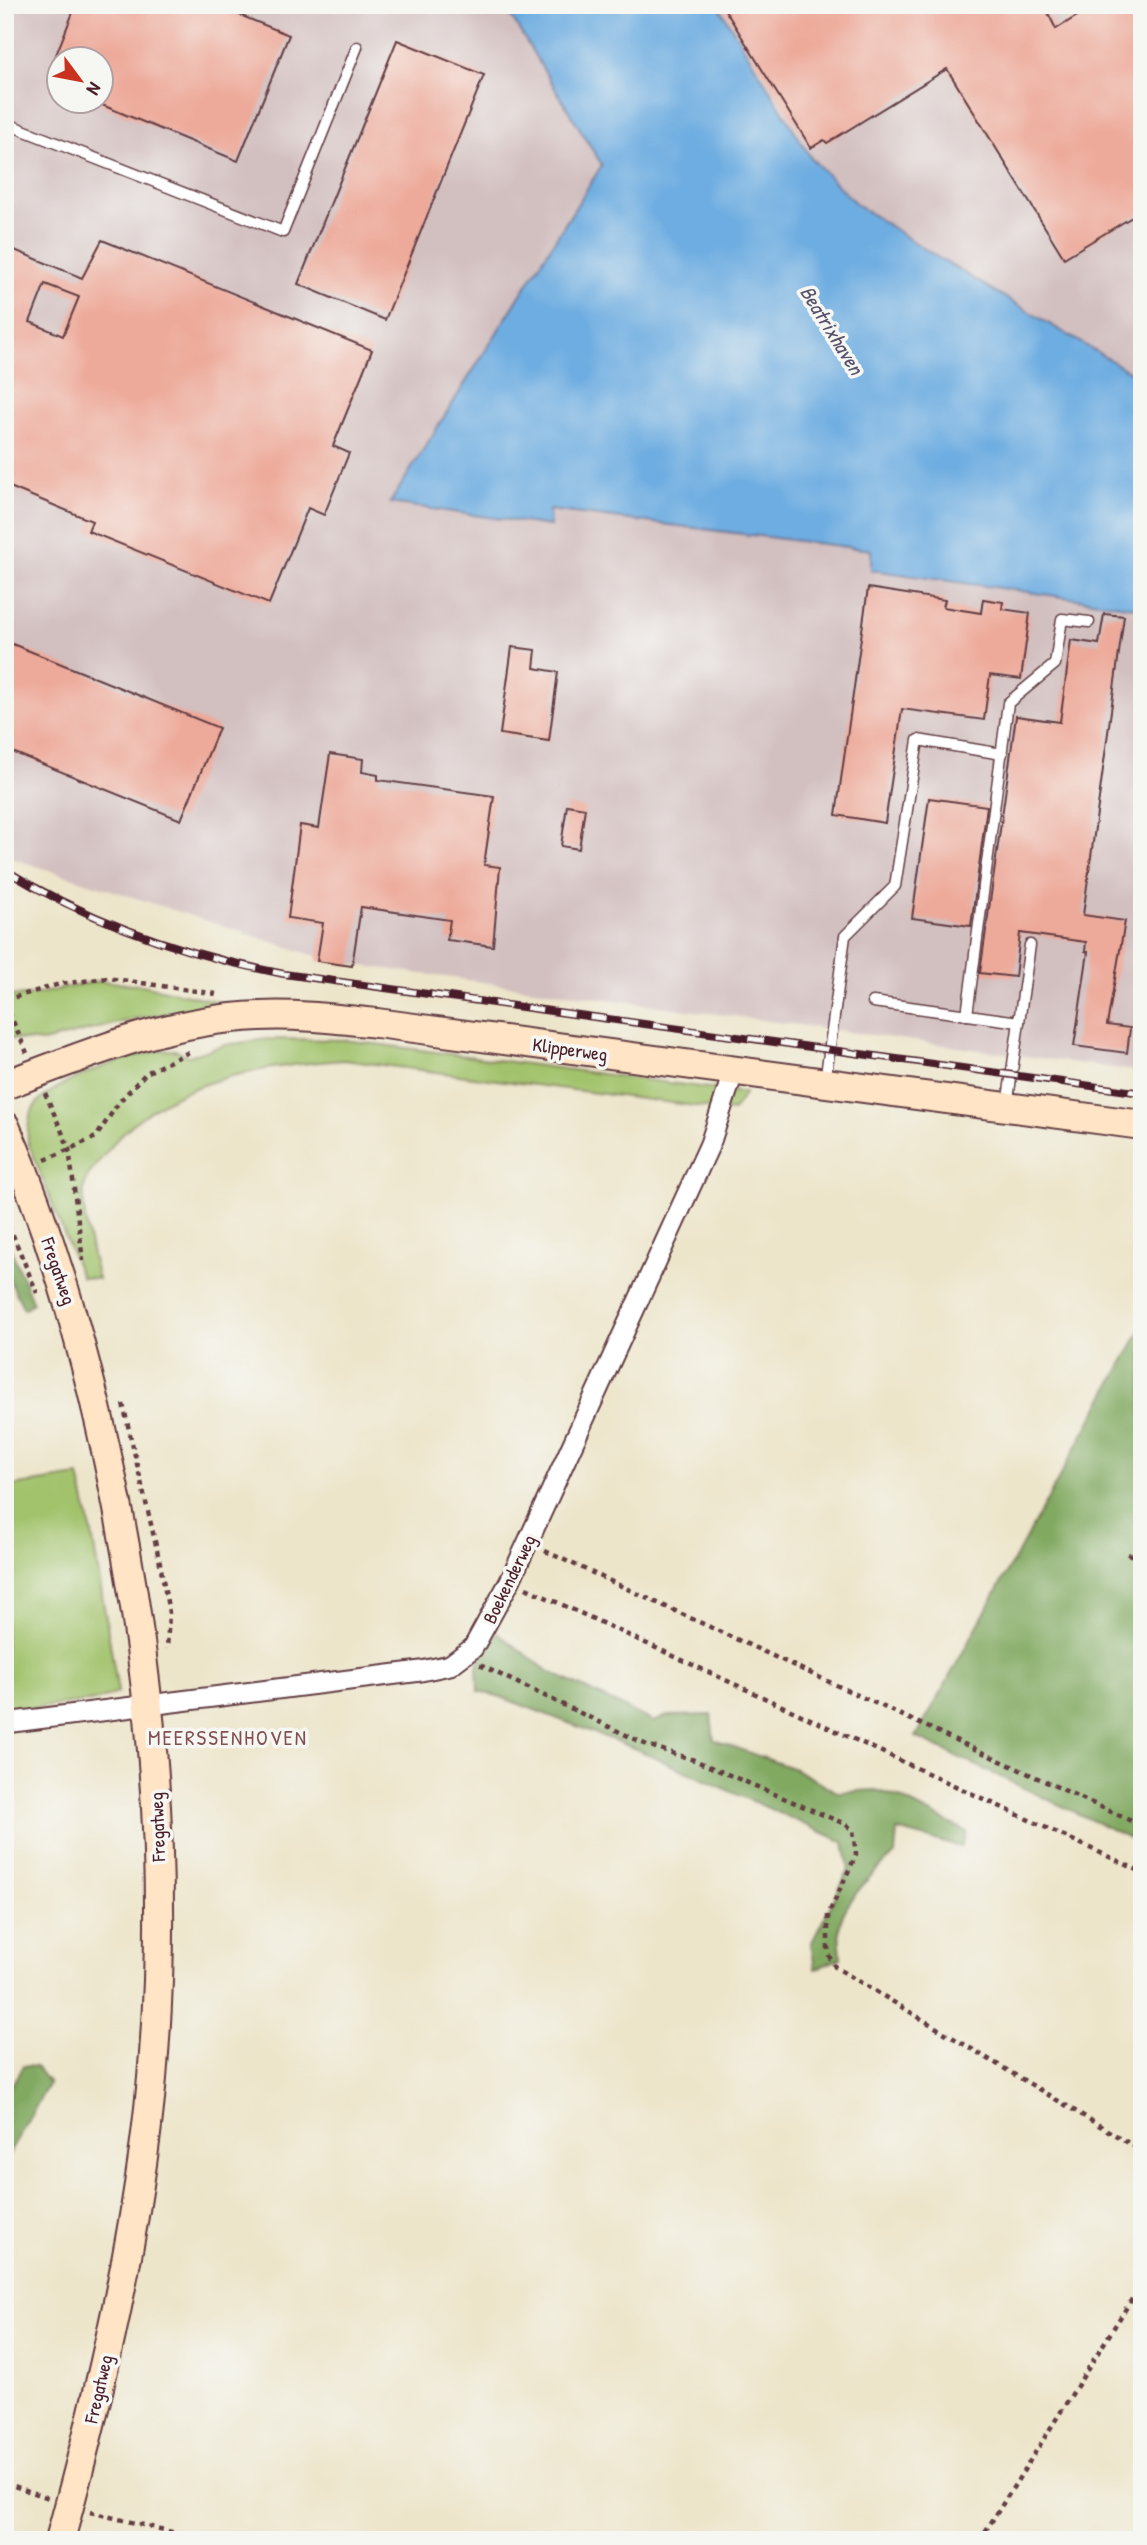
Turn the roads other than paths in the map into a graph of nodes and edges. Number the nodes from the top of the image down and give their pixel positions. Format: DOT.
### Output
graph roads {
  1 [pos="356,47"];
  2 [pos="9,124"];
  3 [pos="5,142"];
  4 [pos="1089,622"];
  5 [pos="1002,754"];
  6 [pos="1030,945"];
  7 [pos="873,1002"];
  8 [pos="967,1015"];
  9 [pos="1019,1023"];
  10 [pos="734,1070"];
  11 [pos="825,1082"];
  12 [pos="5,1085"];
  13 [pos="1007,1106"];
  14 [pos="5,1125"];
  15 [pos="1142,1125"];
  16 [pos="150,1704"];
  17 [pos="5,1723"];
  18 [pos="60,2540"];
  1 -- 2 [label="lane"];
  2 -- 3 [label="lane"];
  4 -- 5 [label="lane"];
  5 -- 8 [label="lane"];
  5 -- 11 [label="lane"];
  6 -- 9 [label="lane"];
  7 -- 8 [label="lane"];
  8 -- 9 [label="lane"];
  9 -- 13 [label="lane"];
  10 -- 11 [label="street, Klipperweg"];
  10 -- 12 [label="street, Klipperweg"];
  10 -- 16 [label="street, Boekenderweg"];
  11 -- 13 [label="street, Klipperweg"];
  13 -- 15 [label="street, Klipperweg"];
  14 -- 16 [label="street, Fregatweg"];
  16 -- 17 [label="street, Boekenderweg"];
  16 -- 18 [label="street, Fregatweg"];
}
